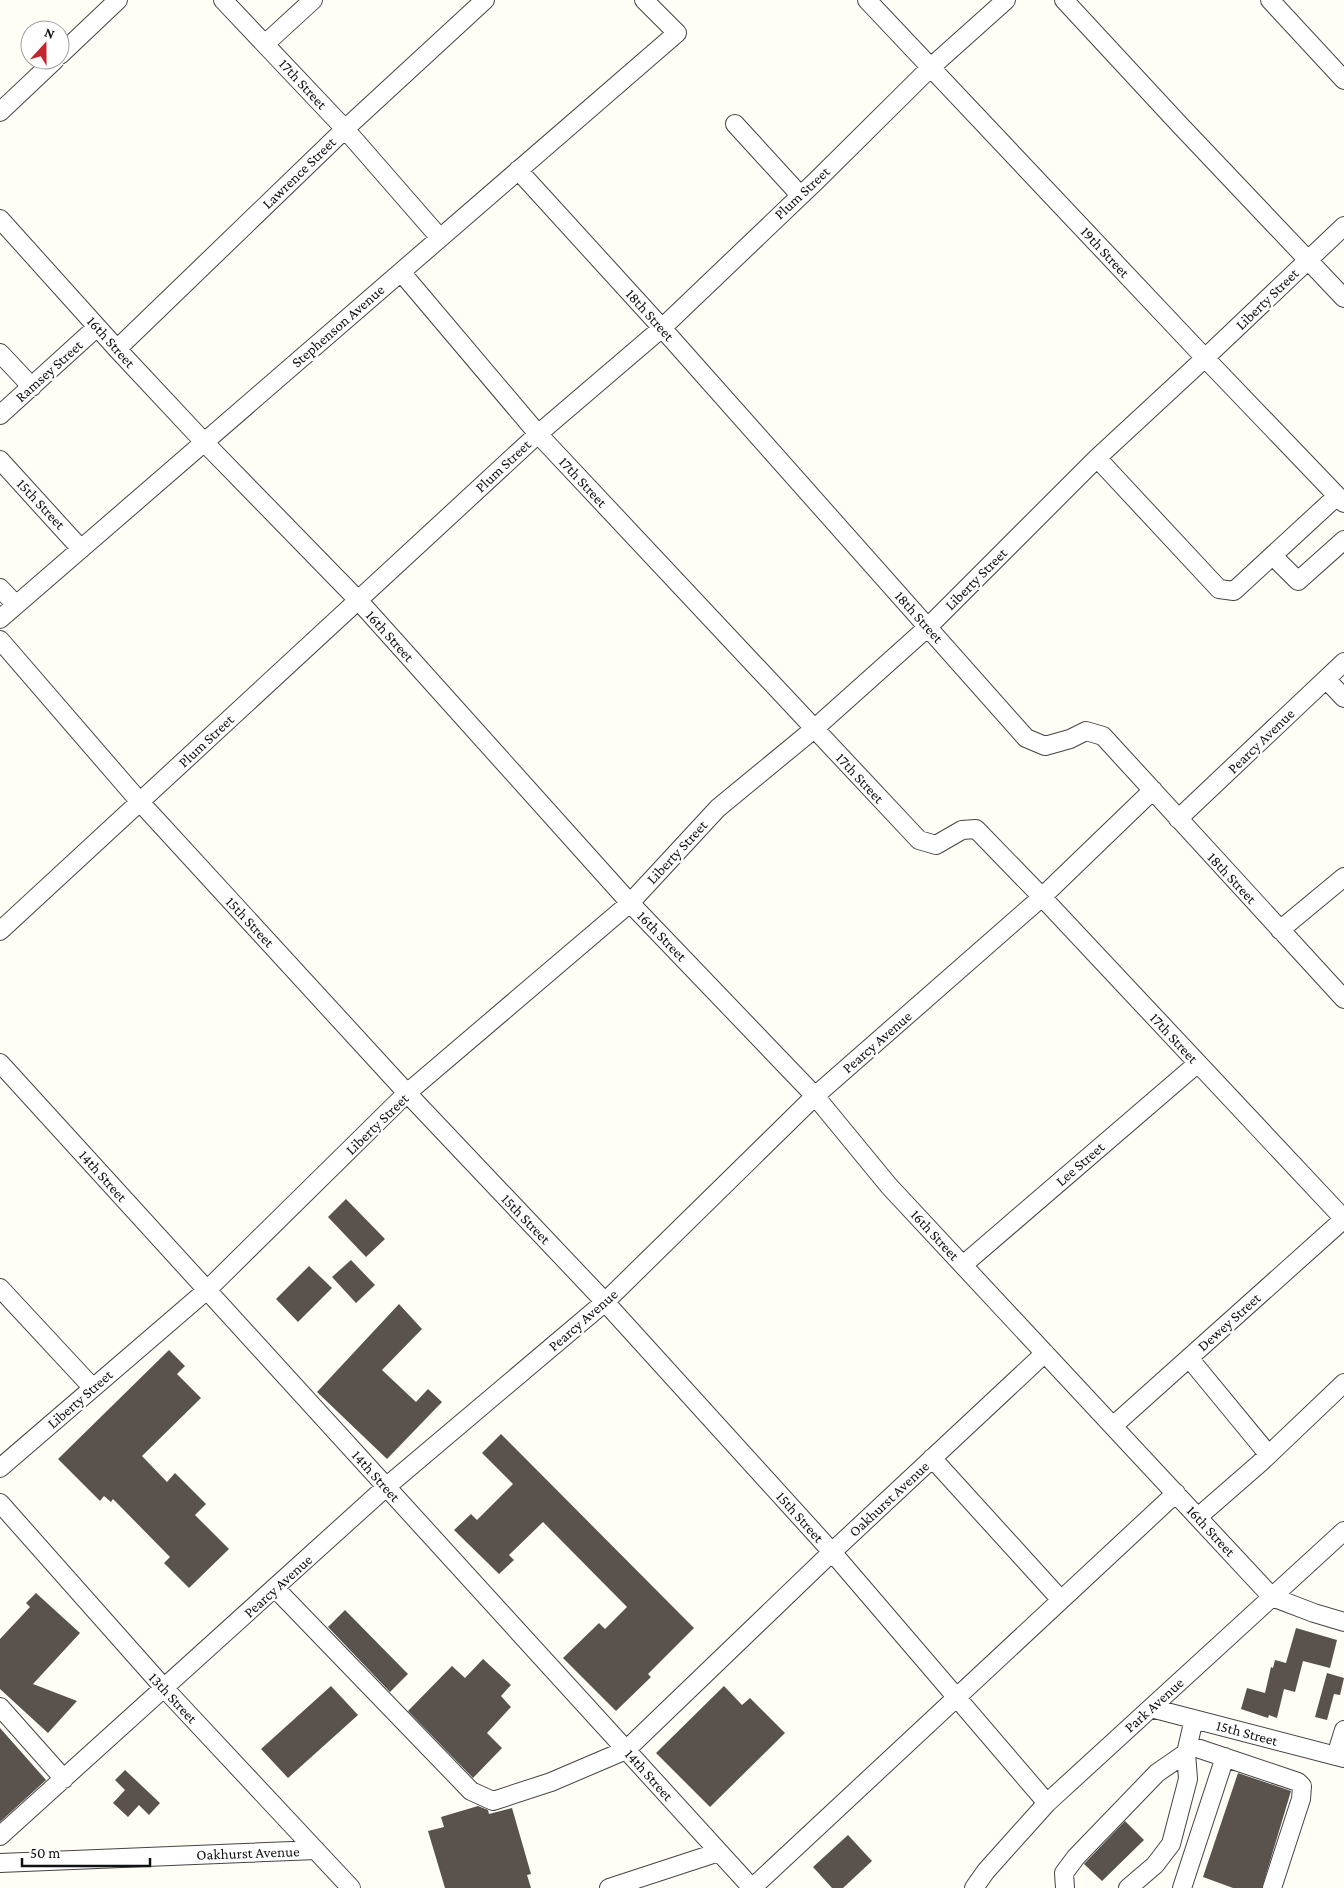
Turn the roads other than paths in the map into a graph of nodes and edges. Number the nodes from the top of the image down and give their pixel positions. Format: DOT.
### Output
graph roads {
  1 [pos="118,0"];
  2 [pos="223,0"];
  3 [pos="313,0"];
  4 [pos="485,0"];
  5 [pos="644,0"];
  6 [pos="867,0"];
  7 [pos="1006,0"];
  8 [pos="1064,0"];
  9 [pos="1270,0"];
  10 [pos="265,44"];
  11 [pos="70,46"];
  12 [pos="930,68"];
  13 [pos="44,70"];
  14 [pos="1344,80"];
  15 [pos="0,112"];
  16 [pos="735,124"];
  17 [pos="345,129"];
  18 [pos="518,170"];
  19 [pos="800,195"];
  20 [pos="0,220"];
  21 [pos="1344,226"];
  22 [pos="440,238"];
  23 [pos="1308,260"];
  24 [pos="401,272"];
  25 [pos="1344,298"];
  26 [pos="97,327"];
  27 [pos="662,328"];
  28 [pos="116,349"];
  29 [pos="0,353"];
  30 [pos="1205,358"];
  31 [pos="32,386"];
  32 [pos="0,416"];
  33 [pos="538,434"];
  34 [pos="204,442"];
  35 [pos="1097,458"];
  36 [pos="0,460"];
  37 [pos="1341,499"];
  38 [pos="1344,540"];
  39 [pos="81,548"];
  40 [pos="1273,556"];
  41 [pos="0,588"];
  42 [pos="358,600"];
  43 [pos="16,605"];
  44 [pos="0,619"];
  45 [pos="928,627"];
  46 [pos="0,640"];
  47 [pos="1344,662"];
  48 [pos="1326,679"];
  49 [pos="1344,698"];
  50 [pos="814,729"];
  51 [pos="1153,790"];
  52 [pos="140,802"];
  53 [pos="1178,819"];
  54 [pos="1344,876"];
  55 [pos="1042,897"];
  56 [pos="630,903"];
  57 [pos="0,930"];
  58 [pos="1280,930"];
  59 [pos="1344,999"];
  60 [pos="0,1063"];
  61 [pos="1198,1063"];
  62 [pos="407,1094"];
  63 [pos="815,1096"];
  64 [pos="1344,1219"];
  65 [pos="963,1265"];
  66 [pos="0,1288"];
  67 [pos="207,1290"];
  68 [pos="605,1302"];
  69 [pos="1045,1353"];
  70 [pos="1189,1358"];
  71 [pos="1344,1382"];
  72 [pos="92,1388"];
  73 [pos="1113,1426"];
  74 [pos="1268,1454"];
  75 [pos="932,1458"];
  76 [pos="0,1468"];
  77 [pos="386,1487"];
  78 [pos="1176,1493"];
  79 [pos="0,1503"];
  80 [pos="1198,1517"];
  81 [pos="1344,1531"];
  82 [pos="832,1552"];
  83 [pos="275,1588"];
  84 [pos="1272,1597"];
  85 [pos="1061,1600"];
  86 [pos="1344,1622"];
  87 [pos="164,1689"];
  88 [pos="956,1697"];
  89 [pos="0,1707"];
  90 [pos="1151,1708"];
  91 [pos="1194,1719"];
  92 [pos="1344,1730"];
  93 [pos="1187,1749"];
  94 [pos="626,1750"];
  95 [pos="1225,1757"];
  96 [pos="1340,1757"];
  97 [pos="64,1778"];
  98 [pos="1047,1803"];
  99 [pos="0,1836"];
  100 [pos="316,1850"];
  101 [pos="719,1852"];
  102 [pos="0,1863"];
  103 [pos="351,1888"];
  104 [pos="610,1888"];
  105 [pos="752,1888"];
  106 [pos="974,1888"];
  107 [pos="1065,1888"];
  108 [pos="1128,1888"];
  109 [pos="1182,1888"];
  110 [pos="1272,1888"];
  1 -- 11 [label="street"];
  2 -- 10 [label="street, 17th Street"];
  3 -- 10 [label="street"];
  4 -- 17 [label="street, Lawrence Street"];
  5 -- 18 [label="street, Stephenson Avenue"];
  6 -- 12 [label="street, 19th Street"];
  7 -- 12 [label="street, Plum Street"];
  8 -- 23 [label="street"];
  9 -- 14 [label="street"];
  10 -- 17 [label="street, 17th Street"];
  12 -- 19 [label="street, Plum Street"];
  12 -- 30 [label="street, 19th Street"];
  13 -- 15 [label="street"];
  16 -- 19 [label="street"];
  17 -- 22 [label="street, 17th Street"];
  17 -- 28 [label="street, Lawrence Street"];
  18 -- 22 [label="street, Stephenson Avenue"];
  18 -- 27 [label="street, 18th Street"];
  19 -- 27 [label="street, Plum Street"];
  20 -- 26 [label="street, 16th Street"];
  21 -- 23 [label="street, Liberty Street"];
  22 -- 24 [label="street, Stephenson Avenue"];
  23 -- 25 [label="street"];
  23 -- 30 [label="street, Liberty Street"];
  24 -- 33 [label="street, 17th Street"];
  24 -- 34 [label="street, Stephenson Avenue"];
  26 -- 28 [label="street, 16th Street"];
  26 -- 31 [label="street, Ramsey Street"];
  27 -- 33 [label="street, Plum Street"];
  27 -- 45 [label="street, 18th Street"];
  28 -- 34 [label="street, 16th Street"];
  29 -- 31 [label="street"];
  30 -- 35 [label="street, Liberty Street"];
  30 -- 37 [label="street, 19th Street"];
  31 -- 32 [label="street, Ramsey Street"];
  33 -- 42 [label="street, Plum Street"];
  33 -- 50 [label="street, 17th Street"];
  34 -- 39 [label="street, Stephenson Avenue"];
  34 -- 42 [label="street, 16th Street"];
  35 -- 40 [label="street"];
  35 -- 45 [label="street, Liberty Street"];
  36 -- 39 [label="street, 15th Street"];
  37 -- 40 [label="street"];
  38 -- 40 [label="street"];
  39 -- 43 [label="street, Stephenson Avenue"];
  41 -- 43 [label="street"];
  42 -- 52 [label="street, Plum Street"];
  42 -- 56 [label="street, 16th Street"];
  43 -- 44 [label="street, Stephenson Avenue"];
  45 -- 50 [label="street, Liberty Street"];
  45 -- 51 [label="street, 18th Street"];
  46 -- 52 [label="street, 15th Street"];
  47 -- 48 [label="street, Pearcy Avenue"];
  48 -- 49 [label="street"];
  48 -- 53 [label="street, Pearcy Avenue"];
  50 -- 55 [label="street, 17th Street"];
  50 -- 56 [label="street, Liberty Street"];
  51 -- 53 [label="street, 18th Street"];
  51 -- 55 [label="street, Pearcy Avenue"];
  52 -- 57 [label="street, Plum Street"];
  52 -- 62 [label="street, 15th Street"];
  53 -- 58 [label="street, 18th Street"];
  54 -- 58 [label="street"];
  55 -- 61 [label="street, 17th Street"];
  55 -- 63 [label="street, Pearcy Avenue"];
  56 -- 62 [label="street, Liberty Street"];
  56 -- 63 [label="street, 16th Street"];
  58 -- 59 [label="street, 18th Street"];
  60 -- 67 [label="street, 14th Street"];
  61 -- 64 [label="street, 17th Street"];
  61 -- 65 [label="street, Lee Street"];
  62 -- 67 [label="street, Liberty Street"];
  62 -- 68 [label="street, 15th Street"];
  63 -- 65 [label="street, 16th Street"];
  63 -- 68 [label="street, Pearcy Avenue"];
  64 -- 70 [label="street, Dewey Street"];
  65 -- 69 [label="street, 16th Street"];
  66 -- 72 [label="street"];
  67 -- 72 [label="street, Liberty Street"];
  67 -- 77 [label="street, 14th Street"];
  68 -- 77 [label="street, Pearcy Avenue"];
  68 -- 82 [label="street, 15th Street"];
  69 -- 73 [label="street, 16th Street"];
  69 -- 75 [label="street, Oakhurst Avenue"];
  70 -- 73 [label="street, Dewey Street"];
  70 -- 74 [label="street"];
  71 -- 74 [label="street"];
  72 -- 76 [label="street, Liberty Street"];
  73 -- 78 [label="street, 16th Street"];
  74 -- 80 [label="street"];
  75 -- 82 [label="street, Oakhurst Avenue"];
  75 -- 85 [label="street"];
  77 -- 83 [label="street, Pearcy Avenue"];
  77 -- 94 [label="street, 14th Street"];
  78 -- 80 [label="street, 16th Street"];
  78 -- 85 [label="street"];
  79 -- 87 [label="street, 13th Street"];
  80 -- 84 [label="street, 16th Street"];
  81 -- 84 [label="street, Park Avenue"];
  82 -- 88 [label="street, 15th Street"];
  82 -- 94 [label="street, Oakhurst Avenue"];
  83 -- 87 [label="street, Pearcy Avenue"];
  83 -- 94 [label="street"];
  84 -- 86 [label="street, 16th Street"];
  84 -- 90 [label="street, Park Avenue"];
  85 -- 88 [label="street"];
  87 -- 97 [label="street, Pearcy Avenue"];
  87 -- 100 [label="street, 13th Street"];
  88 -- 98 [label="street, 15th Street"];
  88 -- 105 [label="street"];
  89 -- 97 [label="street"];
  90 -- 91 [label="street, 15th Street"];
  90 -- 98 [label="street, Park Avenue"];
  91 -- 93 [label="street"];
  91 -- 96 [label="street, 15th Street"];
  92 -- 96 [label="street"];
  93 -- 95 [label="street"];
  93 -- 107 [label="street"];
  93 -- 108 [label="street"];
  94 -- 101 [label="street, 14th Street"];
  95 -- 109 [label="street"];
  95 -- 110 [label="street"];
  97 -- 99 [label="street, Pearcy Avenue"];
  98 -- 106 [label="street, Park Avenue"];
  100 -- 102 [label="street, Oakhurst Avenue"];
  100 -- 103 [label="street, 13th Street"];
  101 -- 104 [label="street"];
  101 -- 105 [label="street, 14th Street"];
}
